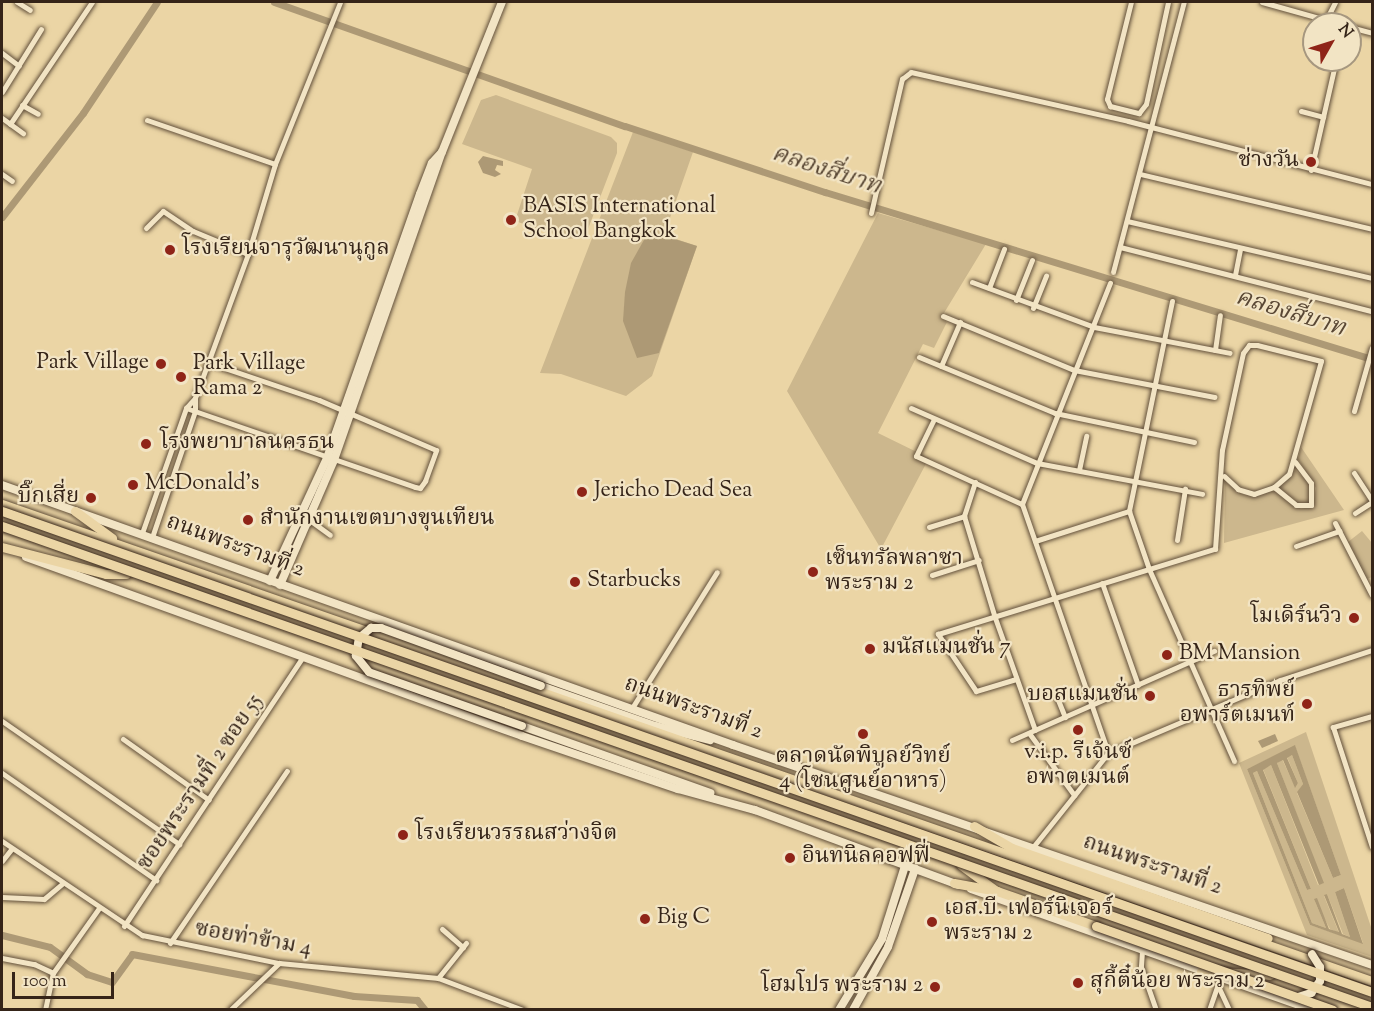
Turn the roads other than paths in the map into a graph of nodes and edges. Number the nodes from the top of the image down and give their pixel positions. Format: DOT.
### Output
graph roads {
  1 [pos="17,2"];
  2 [pos="92,2"];
  3 [pos="340,2"];
  4 [pos="502,2"];
  5 [pos="1131,2"];
  6 [pos="1168,2"];
  7 [pos="1184,2"];
  8 [pos="1262,2"];
  9 [pos="30,10"];
  10 [pos="1302,13"];
  11 [pos="41,29"];
  12 [pos="2,53"];
  13 [pos="19,66"];
  14 [pos="1333,72"];
  15 [pos="2,92"];
  16 [pos="22,105"];
  17 [pos="1301,111"];
  18 [pos="38,114"];
  19 [pos="1323,117"];
  20 [pos="2,118"];
  21 [pos="147,120"];
  22 [pos="10,124"];
  23 [pos="1152,127"];
  24 [pos="23,133"];
  25 [pos="275,164"];
  26 [pos="1311,170"];
  27 [pos="2,174"];
  28 [pos="1140,174"];
  29 [pos="12,181"];
  30 [pos="1372,184"];
  31 [pos="871,213"];
  32 [pos="1127,221"];
  33 [pos="146,228"];
  34 [pos="1372,229"];
  35 [pos="1120,247"];
  36 [pos="1004,249"];
  37 [pos="1240,249"];
  38 [pos="248,254"];
  39 [pos="1032,260"];
  40 [pos="1113,272"];
  41 [pos="1235,275"];
  42 [pos="1046,276"];
  43 [pos="1372,278"];
  44 [pos="972,282"];
  45 [pos="1110,283"];
  46 [pos="989,288"];
  47 [pos="1016,300"];
  48 [pos="1172,301"];
  49 [pos="1033,308"];
  50 [pos="1372,311"];
  51 [pos="1220,315"];
  52 [pos="943,316"];
  53 [pos="960,322"];
  54 [pos="1094,327"];
  55 [pos="1164,340"];
  56 [pos="1215,350"];
  57 [pos="1372,350"];
  58 [pos="1230,353"];
  59 [pos="919,357"];
  60 [pos="207,362"];
  61 [pos="941,366"];
  62 [pos="1074,370"];
  63 [pos="1155,385"];
  64 [pos="1214,397"];
  65 [pos="195,398"];
  66 [pos="186,408"];
  67 [pos="911,408"];
  68 [pos="195,411"];
  69 [pos="1354,411"];
  70 [pos="1055,413"];
  71 [pos="346,414"];
  72 [pos="934,418"];
  73 [pos="1144,430"];
  74 [pos="1086,436"];
  75 [pos="1194,442"];
  76 [pos="330,459"];
  77 [pos="1295,462"];
  78 [pos="1037,463"];
  79 [pos="1079,470"];
  80 [pos="1354,473"];
  81 [pos="1224,476"];
  82 [pos="975,482"];
  83 [pos="1134,482"];
  84 [pos="2,485"];
  85 [pos="1274,487"];
  86 [pos="1185,489"];
  87 [pos="1202,494"];
  88 [pos="1372,501"];
  89 [pos="2,504"];
  90 [pos="1022,504"];
  91 [pos="2,511"];
  92 [pos="75,511"];
  93 [pos="1129,511"];
  94 [pos="1355,513"];
  95 [pos="964,516"];
  96 [pos="308,519"];
  97 [pos="1335,523"];
  98 [pos="929,527"];
  99 [pos="2,528"];
  100 [pos="1339,531"];
  101 [pos="142,533"];
  102 [pos="330,535"];
  103 [pos="152,537"];
  104 [pos="1177,540"];
  105 [pos="1035,541"];
  106 [pos="1296,546"];
  107 [pos="2,548"];
  108 [pos="129,548"];
  109 [pos="979,560"];
  110 [pos="1149,569"];
  111 [pos="717,572"];
  112 [pos="126,574"];
  113 [pos="932,575"];
  114 [pos="270,581"];
  115 [pos="1102,583"];
  116 [pos="280,585"];
  117 [pos="1372,595"];
  118 [pos="1053,598"];
  119 [pos="994,615"];
  120 [pos="1372,650"];
  121 [pos="1214,651"];
  122 [pos="303,657"];
  123 [pos="1189,662"];
  124 [pos="1016,679"];
  125 [pos="1138,685"];
  126 [pos="1056,695"];
  127 [pos="1091,706"];
  128 [pos="632,708"];
  129 [pos="1210,710"];
  130 [pos="1372,716"];
  131 [pos="1065,717"];
  132 [pos="2,721"];
  133 [pos="1035,730"];
  134 [pos="1029,733"];
  135 [pos="123,739"];
  136 [pos="1012,740"];
  137 [pos="733,745"];
  138 [pos="1108,753"];
  139 [pos="1234,761"];
  140 [pos="286,771"];
  141 [pos="2,773"];
  142 [pos="1074,795"];
  143 [pos="209,800"];
  144 [pos="733,803"];
  145 [pos="974,826"];
  146 [pos="2,841"];
  147 [pos="179,844"];
  148 [pos="968,844"];
  149 [pos="1033,847"];
  150 [pos="1372,847"];
  151 [pos="12,848"];
  152 [pos="1012,848"];
  153 [pos="2,861"];
  154 [pos="962,865"];
  155 [pos="905,866"];
  156 [pos="915,869"];
  157 [pos="156,880"];
  158 [pos="63,883"];
  159 [pos="954,884"];
  160 [pos="997,891"];
  161 [pos="2,897"];
  162 [pos="99,908"];
  163 [pos="890,917"];
  164 [pos="899,920"];
  165 [pos="124,926"];
  166 [pos="442,929"];
  167 [pos="170,943"];
  168 [pos="1142,951"];
  169 [pos="1312,954"];
  170 [pos="2,958"];
  171 [pos="279,963"];
  172 [pos="1372,965"];
  173 [pos="1201,971"];
  174 [pos="52,973"];
  175 [pos="1270,975"];
  176 [pos="1372,975"];
  177 [pos="438,978"];
  178 [pos="1372,981"];
  179 [pos="1219,982"];
  180 [pos="1372,992"];
  181 [pos="1297,997"];
  182 [pos="1372,1007"];
  183 [pos="45,1010"];
  184 [pos="230,1010"];
  185 [pos="523,1010"];
  186 [pos="839,1010"];
  187 [pos="853,1010"];
  188 [pos="1156,1010"];
  189 [pos="1209,1010"];
  190 [pos="1230,1010"];
  191 [pos="1312,1010"];
  192 [pos="1333,1010"];
  193 [pos="1368,1010"];
  1 -- 9 [label="street"];
  2 -- 16 [label="street"];
  3 -- 25 [label="street"];
  4 -- 71 [label="main road"];
  5 -- 6 [label="street"];
  7 -- 23 [label="street"];
  8 -- 10 [label="street"];
  11 -- 13 [label="street"];
  12 -- 13 [label="street"];
  13 -- 15 [label="street"];
  14 -- 19 [label="street"];
  16 -- 18 [label="street"];
  16 -- 22 [label="street"];
  17 -- 19 [label="street"];
  19 -- 26 [label="street"];
  20 -- 22 [label="street"];
  21 -- 25 [label="street"];
  22 -- 24 [label="street"];
  23 -- 26 [label="street"];
  23 -- 28 [label="street"];
  23 -- 31 [label="street"];
  25 -- 38 [label="street"];
  26 -- 30 [label="street"];
  27 -- 29 [label="street"];
  28 -- 32 [label="street"];
  28 -- 34 [label="street"];
  32 -- 35 [label="street"];
  32 -- 37 [label="street"];
  33 -- 38 [label="street"];
  35 -- 40 [label="street"];
  35 -- 41 [label="street"];
  36 -- 46 [label="street"];
  37 -- 41 [label="street"];
  37 -- 43 [label="street"];
  38 -- 60 [label="street"];
  39 -- 47 [label="street"];
  41 -- 50 [label="street"];
  42 -- 49 [label="street"];
  44 -- 46 [label="street"];
  45 -- 54 [label="street"];
  46 -- 47 [label="street"];
  47 -- 49 [label="street"];
  48 -- 55 [label="street"];
  49 -- 54 [label="street"];
  51 -- 56 [label="street"];
  52 -- 53 [label="street"];
  53 -- 61 [label="street"];
  53 -- 62 [label="street"];
  54 -- 55 [label="street"];
  54 -- 62 [label="street"];
  55 -- 56 [label="street"];
  55 -- 63 [label="street"];
  56 -- 58 [label="street"];
  57 -- 69 [label="street"];
  59 -- 61 [label="street"];
  60 -- 65 [label="street"];
  60 -- 71 [label="street"];
  61 -- 70 [label="street"];
  62 -- 63 [label="street"];
  62 -- 70 [label="street"];
  63 -- 64 [label="street"];
  63 -- 73 [label="street"];
  65 -- 66 [label="street"];
  65 -- 68 [label="street"];
  66 -- 68 [label="street"];
  66 -- 101 [label="street"];
  67 -- 72 [label="street"];
  68 -- 76 [label="street"];
  68 -- 103 [label="street"];
  70 -- 73 [label="street"];
  70 -- 78 [label="street"];
  71 -- 76 [label="main road"];
  71 -- 76 [label="street"];
  72 -- 78 [label="street"];
  72 -- 82 [label="street"];
  73 -- 75 [label="street"];
  73 -- 83 [label="street"];
  74 -- 79 [label="street"];
  76 -- 96 [label="main road"];
  76 -- 114 [label="main road"];
  77 -- 81 [label="street"];
  77 -- 85 [label="street"];
  77 -- 85 [label="street"];
  78 -- 79 [label="street"];
  78 -- 90 [label="street"];
  79 -- 83 [label="street"];
  80 -- 88 [label="street"];
  81 -- 85 [label="street"];
  81 -- 110 [label="street"];
  82 -- 90 [label="street"];
  82 -- 95 [label="street"];
  83 -- 86 [label="street"];
  83 -- 93 [label="street"];
  84 -- 92 [label="main road, ถนนพระรามที่ 2"];
  86 -- 87 [label="street"];
  86 -- 104 [label="street"];
  88 -- 94 [label="street"];
  89 -- 108 [label="highway, ถนนพระรามที่ 2"];
  90 -- 105 [label="street"];
  91 -- 180 [label="highway, bridge"];
  92 -- 101 [label="main road, ถนนพระรามที่ 2"];
  92 -- 108 [label="highway"];
  93 -- 105 [label="street"];
  93 -- 110 [label="street"];
  95 -- 98 [label="street"];
  95 -- 109 [label="street"];
  96 -- 102 [label="street"];
  96 -- 116 [label="main road"];
  97 -- 100 [label="street"];
  99 -- 112 [label="highway"];
  99 -- 182 [label="highway, bridge"];
  100 -- 106 [label="street"];
  100 -- 117 [label="street"];
  101 -- 103 [label="main road, ถนนพระรามที่ 2"];
  103 -- 114 [label="main road, ถนนพระรามที่ 2"];
  105 -- 118 [label="street"];
  107 -- 112 [label="highway"];
  107 -- 122 [label="main road"];
  108 -- 148 [label="highway, ถนนพระรามที่ 2"];
  109 -- 113 [label="street"];
  109 -- 119 [label="street"];
  110 -- 115 [label="street"];
  110 -- 123 [label="street"];
  111 -- 128 [label="street"];
  112 -- 154 [label="highway"];
  114 -- 116 [label="main road, ถนนพระรามที่ 2"];
  115 -- 118 [label="street"];
  115 -- 125 [label="street"];
  116 -- 128 [label="main road, ถนนพระรามที่ 2"];
  118 -- 119 [label="street"];
  118 -- 127 [label="street"];
  119 -- 124 [label="street"];
  119 -- 124 [label="street"];
  120 -- 129 [label="street"];
  121 -- 123 [label="street"];
  122 -- 143 [label="street, ซอยพระรามที่ 2 ซอย 55"];
  122 -- 144 [label="main road"];
  123 -- 125 [label="street"];
  123 -- 129 [label="street"];
  124 -- 133 [label="street"];
  125 -- 127 [label="street"];
  126 -- 131 [label="street"];
  127 -- 131 [label="street"];
  127 -- 138 [label="street"];
  128 -- 137 [label="main road, ถนนพระรามที่ 2"];
  129 -- 138 [label="street"];
  129 -- 139 [label="street"];
  130 -- 150 [label="street"];
  131 -- 133 [label="street"];
  132 -- 147 [label="street"];
  133 -- 134 [label="street"];
  134 -- 136 [label="street"];
  134 -- 142 [label="street"];
  135 -- 143 [label="street"];
  137 -- 144 [label="main road, bridge"];
  137 -- 145 [label="main road, ถนนพระรามที่ 2"];
  138 -- 142 [label="street"];
  140 -- 167 [label="street"];
  141 -- 157 [label="street"];
  142 -- 149 [label="street"];
  143 -- 147 [label="street, ซอยพระรามที่ 2 ซอย 55"];
  144 -- 155 [label="main road"];
  145 -- 149 [label="main road, ถนนพระรามที่ 2"];
  145 -- 152 [label="highway"];
  146 -- 151 [label="street, ซอยท่าข้าม 4"];
  147 -- 157 [label="street, ซอยพระรามที่ 2 ซอย 55"];
  148 -- 152 [label="highway"];
  148 -- 178 [label="highway, ถนนพระรามที่ 2"];
  149 -- 172 [label="main road, ถนนพระรามที่ 2"];
  151 -- 153 [label="street"];
  151 -- 158 [label="street, ซอยท่าข้าม 4"];
  152 -- 169 [label="highway"];
  154 -- 160 [label="highway"];
  154 -- 175 [label="highway"];
  155 -- 156 [label="main road"];
  155 -- 163 [label="main road"];
  156 -- 159 [label="main road"];
  156 -- 164 [label="main road"];
  157 -- 165 [label="street, ซอยพระรามที่ 2 ซอย 55"];
  158 -- 161 [label="street"];
  158 -- 162 [label="street, ซอยท่าข้าม 4"];
  159 -- 160 [label="highway"];
  159 -- 168 [label="main road"];
  160 -- 181 [label="highway, bridge"];
  162 -- 165 [label="street, ซอยท่าข้าม 4"];
  162 -- 174 [label="street"];
  163 -- 164 [label="main road"];
  163 -- 186 [label="main road"];
  164 -- 187 [label="main road"];
  165 -- 167 [label="street, ซอยท่าข้าม 4"];
  166 -- 177 [label="street"];
  167 -- 171 [label="street, ซอยท่าข้าม 4"];
  168 -- 173 [label="main road"];
  168 -- 188 [label="street"];
  169 -- 176 [label="highway"];
  169 -- 181 [label="main road, bridge"];
  170 -- 174 [label="street"];
  171 -- 177 [label="street, ซอยท่าข้าม 4"];
  171 -- 184 [label="street"];
  173 -- 175 [label="highway"];
  173 -- 179 [label="main road"];
  174 -- 183 [label="street"];
  175 -- 193 [label="highway"];
  177 -- 185 [label="street, ซอยท่าข้าม 4"];
  179 -- 189 [label="street"];
  179 -- 190 [label="street"];
  179 -- 191 [label="main road"];
  181 -- 192 [label="highway, bridge"];
}
